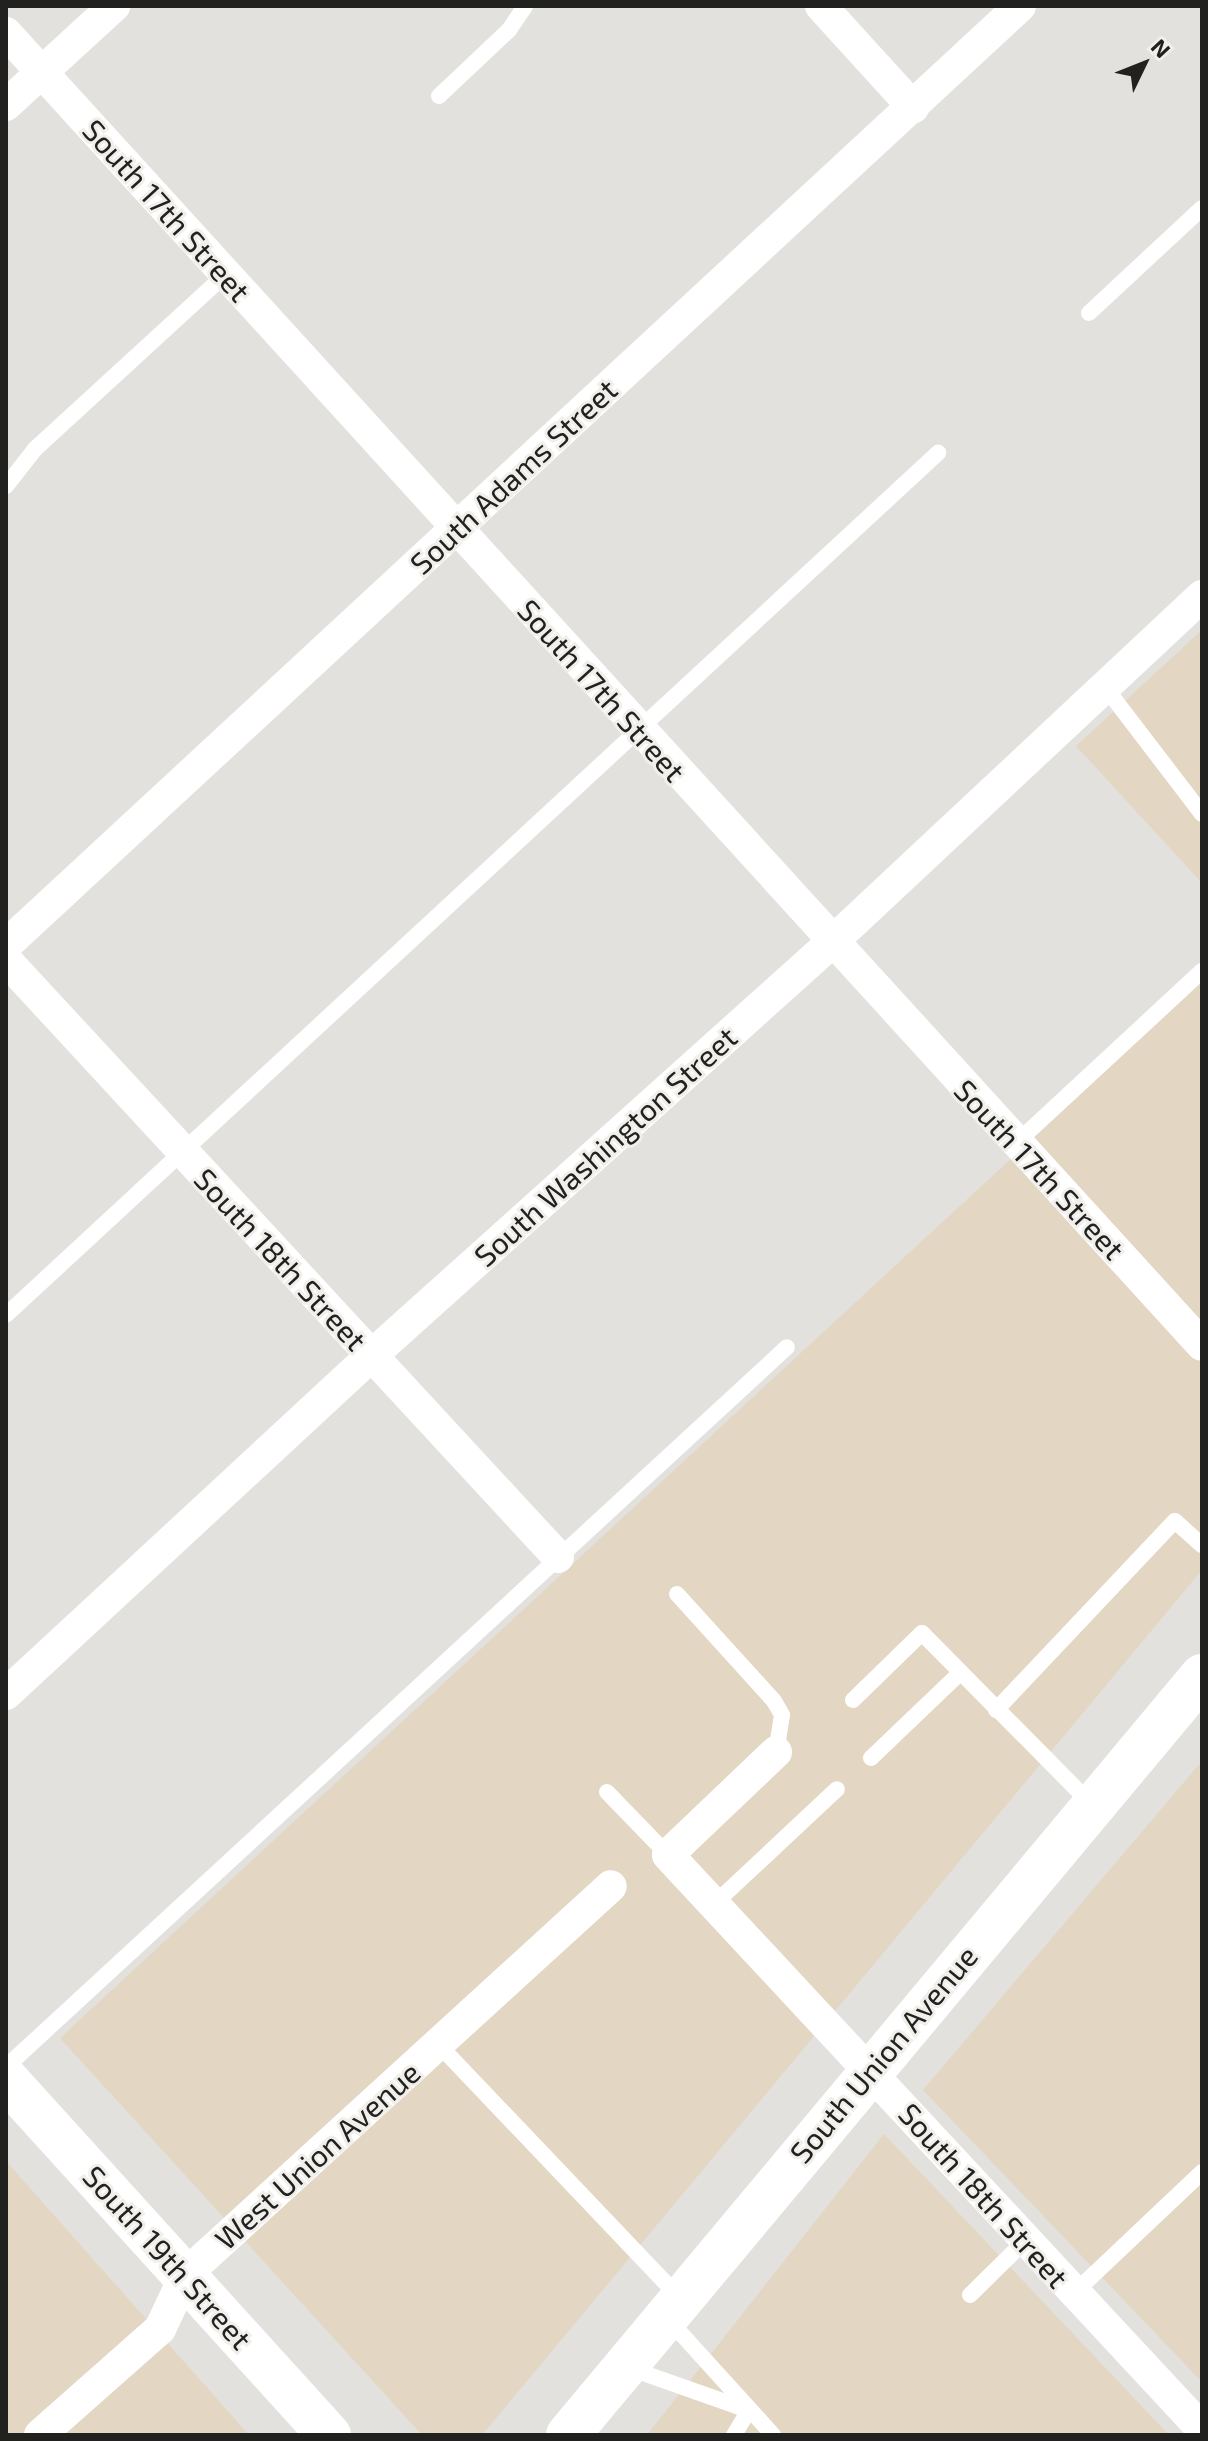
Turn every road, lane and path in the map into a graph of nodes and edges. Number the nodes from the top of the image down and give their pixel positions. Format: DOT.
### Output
graph roads {
  1 [pos="114,6"];
  2 [pos="525,6"];
  3 [pos="821,6"];
  4 [pos="1020,6"];
  5 [pos="6,33"];
  6 [pos="42,72"];
  7 [pos="439,96"];
  8 [pos="6,105"];
  9 [pos="913,107"];
  10 [pos="1202,208"];
  11 [pos="225,275"];
  12 [pos="1089,313"];
  13 [pos="938,453"];
  14 [pos="6,486"];
  15 [pos="456,529"];
  16 [pos="1202,596"];
  17 [pos="1105,687"];
  18 [pos="638,730"];
  19 [pos="1202,814"];
  20 [pos="831,943"];
  21 [pos="6,945"];
  22 [pos="6,960"];
  23 [pos="1202,971"];
  24 [pos="1015,1144"];
  25 [pos="183,1152"];
  26 [pos="6,1315"];
  27 [pos="1202,1345"];
  28 [pos="787,1347"];
  29 [pos="371,1356"];
  30 [pos="1202,1545"];
  31 [pos="558,1557"];
  32 [pos="677,1594"];
  33 [pos="960,1673"];
  34 [pos="1202,1676"];
  35 [pos="6,1694"];
  36 [pos="853,1700"];
  37 [pos="996,1710"];
  38 [pos="776,1752"];
  39 [pos="871,1758"];
  40 [pos="837,1789"];
  41 [pos="607,1792"];
  42 [pos="1093,1806"];
  43 [pos="668,1855"];
  44 [pos="611,1886"];
  45 [pos="712,1906"];
  46 [pos="439,2045"];
  47 [pos="6,2067"];
  48 [pos="870,2069"];
  49 [pos="6,2079"];
  50 [pos="1202,2172"];
  51 [pos="1026,2240"];
  52 [pos="186,2274"];
  53 [pos="1074,2293"];
  54 [pos="970,2295"];
  55 [pos="673,2307"];
  56 [pos="623,2366"];
  57 [pos="749,2410"];
  58 [pos="1201,2432"];
  59 [pos="40,2435"];
  60 [pos="329,2435"];
  61 [pos="568,2435"];
  62 [pos="734,2435"];
  63 [pos="749,2435"];
  64 [pos="773,2435"];
  1 -- 6 [label="street"];
  2 -- 7 [label="lane"];
  3 -- 9 [label="street"];
  4 -- 9 [label="street, South Adams Street"];
  5 -- 6 [label="street, South 17th Street"];
  6 -- 8 [label="street"];
  6 -- 11 [label="street, South 17th Street"];
  9 -- 15 [label="street, South Adams Street"];
  10 -- 12 [label="lane"];
  11 -- 14 [label="lane"];
  11 -- 15 [label="street, South 17th Street"];
  13 -- 18 [label="lane"];
  15 -- 18 [label="street, South 17th Street"];
  15 -- 21 [label="street, South Adams Street"];
  16 -- 17 [label="street, South Washington Street"];
  17 -- 19 [label="lane"];
  17 -- 20 [label="street, South Washington Street"];
  18 -- 20 [label="street, South 17th Street"];
  18 -- 25 [label="lane"];
  20 -- 24 [label="street, South 17th Street"];
  20 -- 29 [label="street, South Washington Street"];
  22 -- 25 [label="street, South 18th Street"];
  23 -- 24 [label="lane"];
  24 -- 27 [label="street, South 17th Street"];
  25 -- 26 [label="lane"];
  25 -- 29 [label="street, South 18th Street"];
  28 -- 31 [label="lane"];
  29 -- 31 [label="street, South 18th Street"];
  29 -- 35 [label="street, South Washington Street"];
  30 -- 37 [label="lane"];
  31 -- 47 [label="lane"];
  32 -- 38 [label="lane"];
  33 -- 36 [label="lane"];
  33 -- 37 [label="lane"];
  33 -- 39 [label="lane"];
  34 -- 42 [label="main road, South Union Avenue"];
  37 -- 42 [label="lane"];
  38 -- 43 [label="street"];
  40 -- 45 [label="lane"];
  41 -- 43 [label="lane"];
  42 -- 48 [label="main road, South Union Avenue"];
  43 -- 45 [label="street, South 18th Street"];
  44 -- 46 [label="street, West Union Avenue"];
  45 -- 48 [label="street, South 18th Street"];
  46 -- 52 [label="street, West Union Avenue"];
  46 -- 55 [label="lane"];
  48 -- 51 [label="street, South 18th Street"];
  48 -- 55 [label="main road, South Union Avenue"];
  49 -- 52 [label="main road, South 19th Street"];
  50 -- 53 [label="lane"];
  51 -- 53 [label="street, South 18th Street"];
  51 -- 54 [label="lane"];
  52 -- 59 [label="street, West Union Avenue"];
  52 -- 60 [label="main road, South 19th Street"];
  53 -- 58 [label="street, South 18th Street"];
  55 -- 56 [label="main road, South Union Avenue"];
  55 -- 57 [label="lane"];
  56 -- 57 [label="lane"];
  56 -- 61 [label="main road, South Union Avenue"];
  57 -- 62 [label="lane"];
  57 -- 63 [label="lane"];
  57 -- 64 [label="lane"];
}
